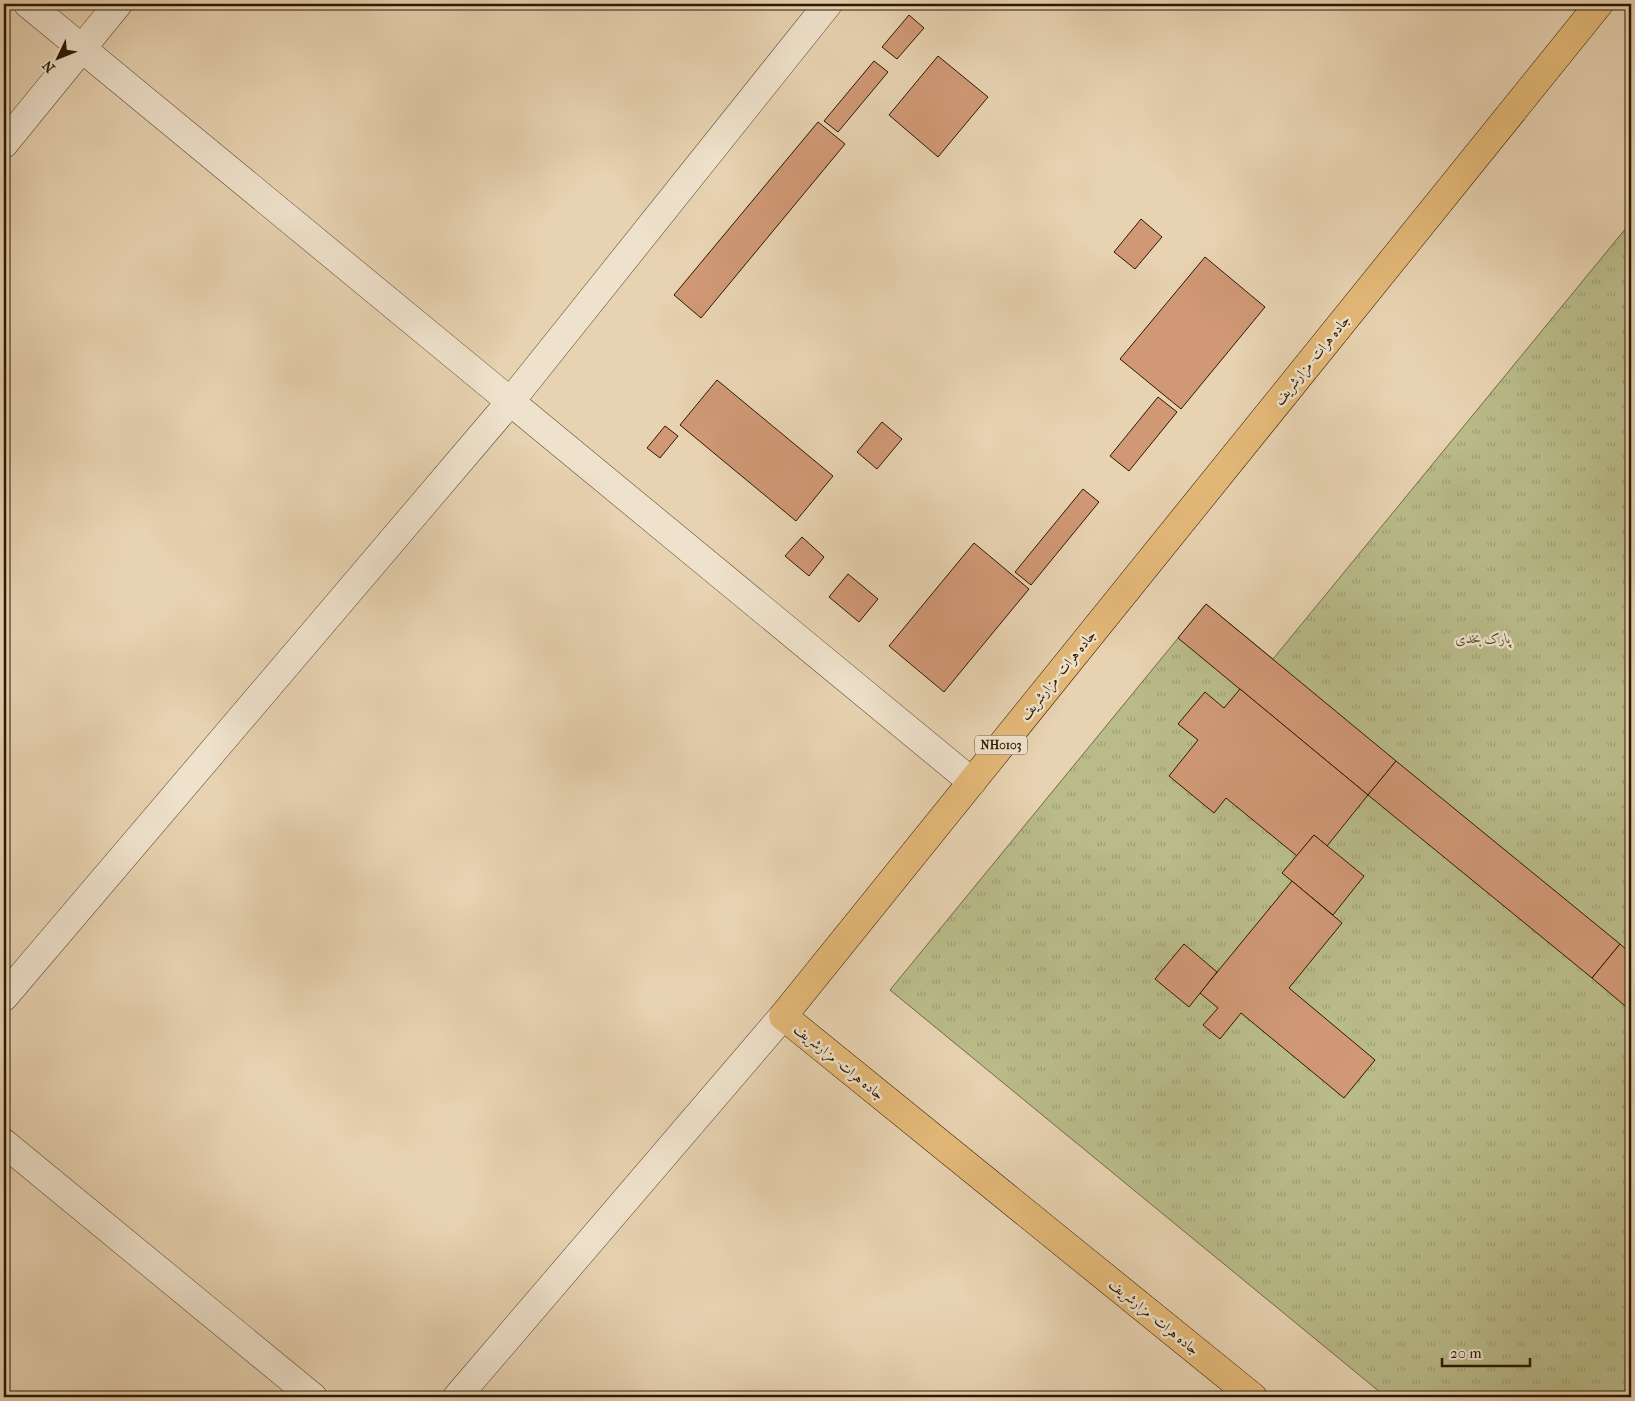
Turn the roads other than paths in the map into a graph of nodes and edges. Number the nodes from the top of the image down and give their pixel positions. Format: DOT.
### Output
graph roads {
  1 [pos="28,4"];
  2 [pos="118,4"];
  3 [pos="828,4"];
  4 [pos="1599,4"];
  5 [pos="82,48"];
  6 [pos="4,144"];
  7 [pos="510,402"];
  8 [pos="972,782"];
  9 [pos="4,998"];
  10 [pos="783,1016"];
  11 [pos="4,1143"];
  12 [pos="313,1397"];
  13 [pos="457,1397"];
  14 [pos="1252,1397"];
  1 -- 5 [label="street"];
  2 -- 5 [label="street"];
  3 -- 7 [label="street"];
  4 -- 8 [label="highway, جاده هرات- مزارشریف / NH0103"];
  5 -- 6 [label="street"];
  5 -- 7 [label="street"];
  7 -- 8 [label="street"];
  7 -- 9 [label="street"];
  8 -- 10 [label="highway, جاده هرات- مزارشریف / NH0103"];
  10 -- 13 [label="street"];
  10 -- 14 [label="highway, جاده هرات- مزارشریف"];
  11 -- 12 [label="street"];
}
